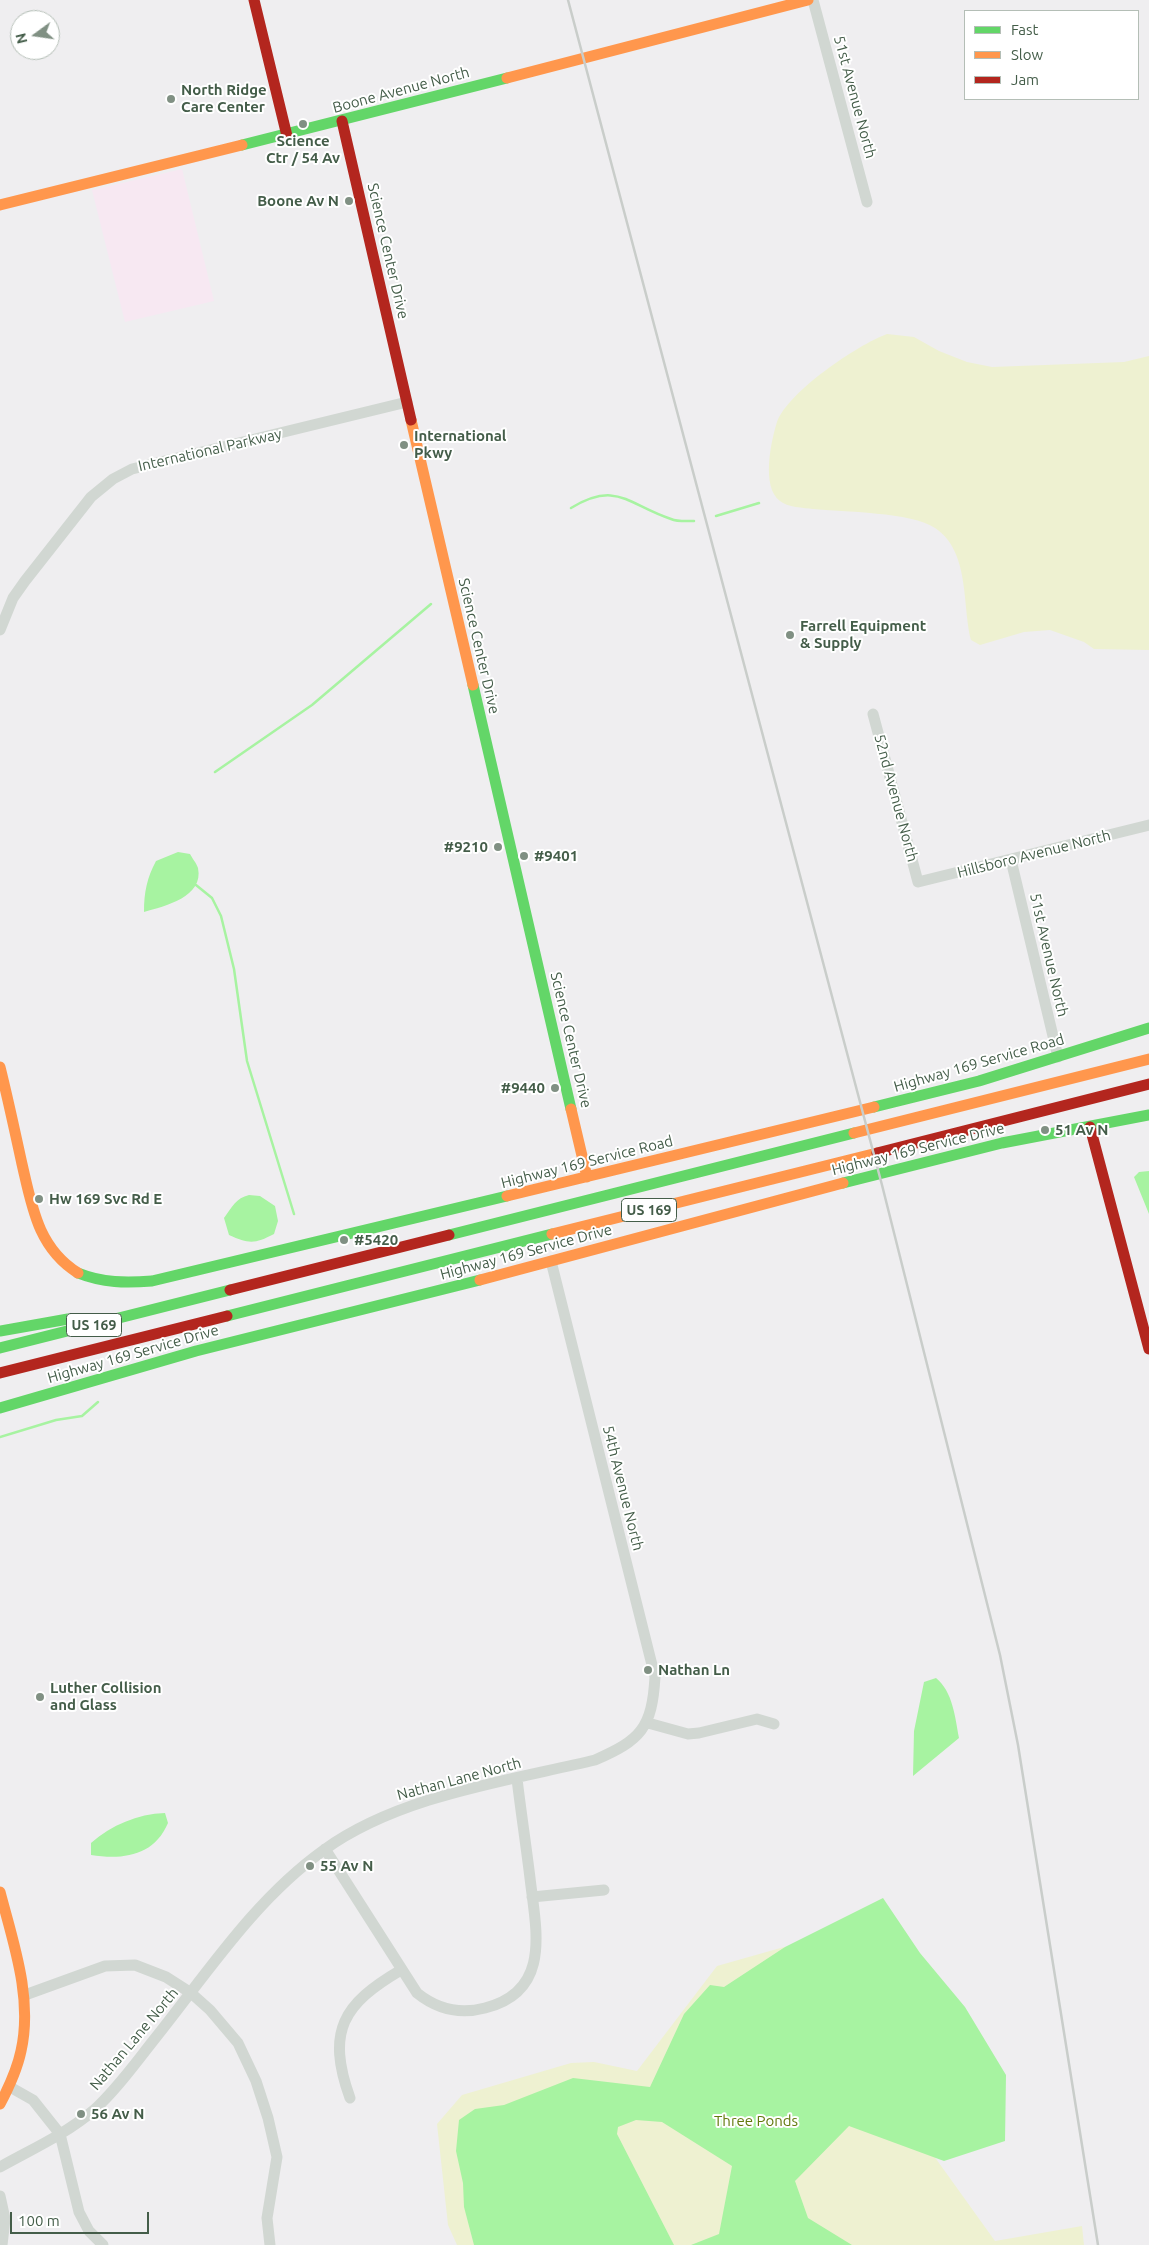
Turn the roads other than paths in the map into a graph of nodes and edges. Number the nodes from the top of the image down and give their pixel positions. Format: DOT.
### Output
graph roads {
  1 [pos="254,0"];
  2 [pos="808,0"];
  3 [pos="813,0"];
  4 [pos="342,121"];
  5 [pos="288,136"];
  6 [pos="867,202"];
  7 [pos="0,205"];
  8 [pos="407,402"];
  9 [pos="1,621"];
  10 [pos="873,714"];
  11 [pos="1149,825"];
  12 [pos="1011,860"];
  13 [pos="918,882"];
  14 [pos="1149,1028"];
  15 [pos="1058,1057"];
  16 [pos="1149,1059"];
  17 [pos="0,1067"];
  18 [pos="1146,1085"];
  19 [pos="1149,1115"];
  20 [pos="1090,1127"];
  21 [pos="587,1177"];
  22 [pos="551,1261"];
  23 [pos="188,1301"];
  24 [pos="0,1331"];
  25 [pos="157,1333"];
  26 [pos="0,1348"];
  27 [pos="1149,1350"];
  28 [pos="0,1373"];
  29 [pos="0,1384"];
  30 [pos="0,1408"];
  31 [pos="648,1722"];
  32 [pos="774,1724"];
  33 [pos="516,1779"];
  34 [pos="325,1849"];
  35 [pos="604,1890"];
  36 [pos="0,1892"];
  37 [pos="532,1896"];
  38 [pos="401,1970"];
  39 [pos="191,1993"];
  40 [pos="25,1995"];
  41 [pos="10,2087"];
  42 [pos="350,2098"];
  43 [pos="0,2104"];
  44 [pos="60,2134"];
  45 [pos="0,2166"];
  46 [pos="0,2196"];
  47 [pos="2,2245"];
  48 [pos="103,2245"];
  49 [pos="270,2245"];
  1 -- 5 [label="main road"];
  2 -- 4 [label="main road, Boone Avenue North"];
  3 -- 6 [label="street, 51st Avenue North"];
  4 -- 5 [label="main road, Boone Avenue North"];
  4 -- 8 [label="main road, Science Center Drive"];
  5 -- 7 [label="main road, Boone Avenue North"];
  8 -- 9 [label="street, International Parkway"];
  8 -- 21 [label="main road, Science Center Drive"];
  10 -- 13 [label="street, 52nd Avenue North"];
  11 -- 12 [label="street, Hillsboro Avenue North"];
  12 -- 13 [label="street, Hillsboro Avenue North"];
  12 -- 15 [label="street, 51st Avenue North"];
  14 -- 15 [label="main road, Highway 169 Service Road"];
  15 -- 21 [label="main road, Highway 169 Service Road"];
  16 -- 23 [label="main road, US 169"];
  17 -- 21 [label="main road, Highway 169 Service Road"];
  18 -- 25 [label="main road, US 169"];
  19 -- 20 [label="main road, Highway 169 Service Drive"];
  20 -- 22 [label="main road, Highway 169 Service Drive"];
  20 -- 27 [label="main road"];
  22 -- 30 [label="main road, Highway 169 Service Drive"];
  22 -- 31 [label="street, 54th Avenue North"];
  23 -- 24 [label="main road"];
  23 -- 26 [label="main road, US 169"];
  25 -- 28 [label="main road, US 169"];
  25 -- 29 [label="main road"];
  31 -- 32 [label="street"];
  31 -- 33 [label="street, Nathan Lane North"];
  33 -- 34 [label="street, Nathan Lane North"];
  33 -- 37 [label="street"];
  34 -- 38 [label="street"];
  34 -- 39 [label="street, Nathan Lane North"];
  35 -- 37 [label="street"];
  36 -- 40 [label="main road"];
  37 -- 38 [label="street"];
  38 -- 42 [label="street"];
  39 -- 40 [label="street"];
  39 -- 44 [label="street, Nathan Lane North"];
  39 -- 49 [label="street"];
  40 -- 41 [label="main road"];
  41 -- 43 [label="main road"];
  41 -- 44 [label="street"];
  44 -- 45 [label="street, Nathan Lane North"];
  44 -- 48 [label="street"];
  46 -- 47 [label="street"];
}
